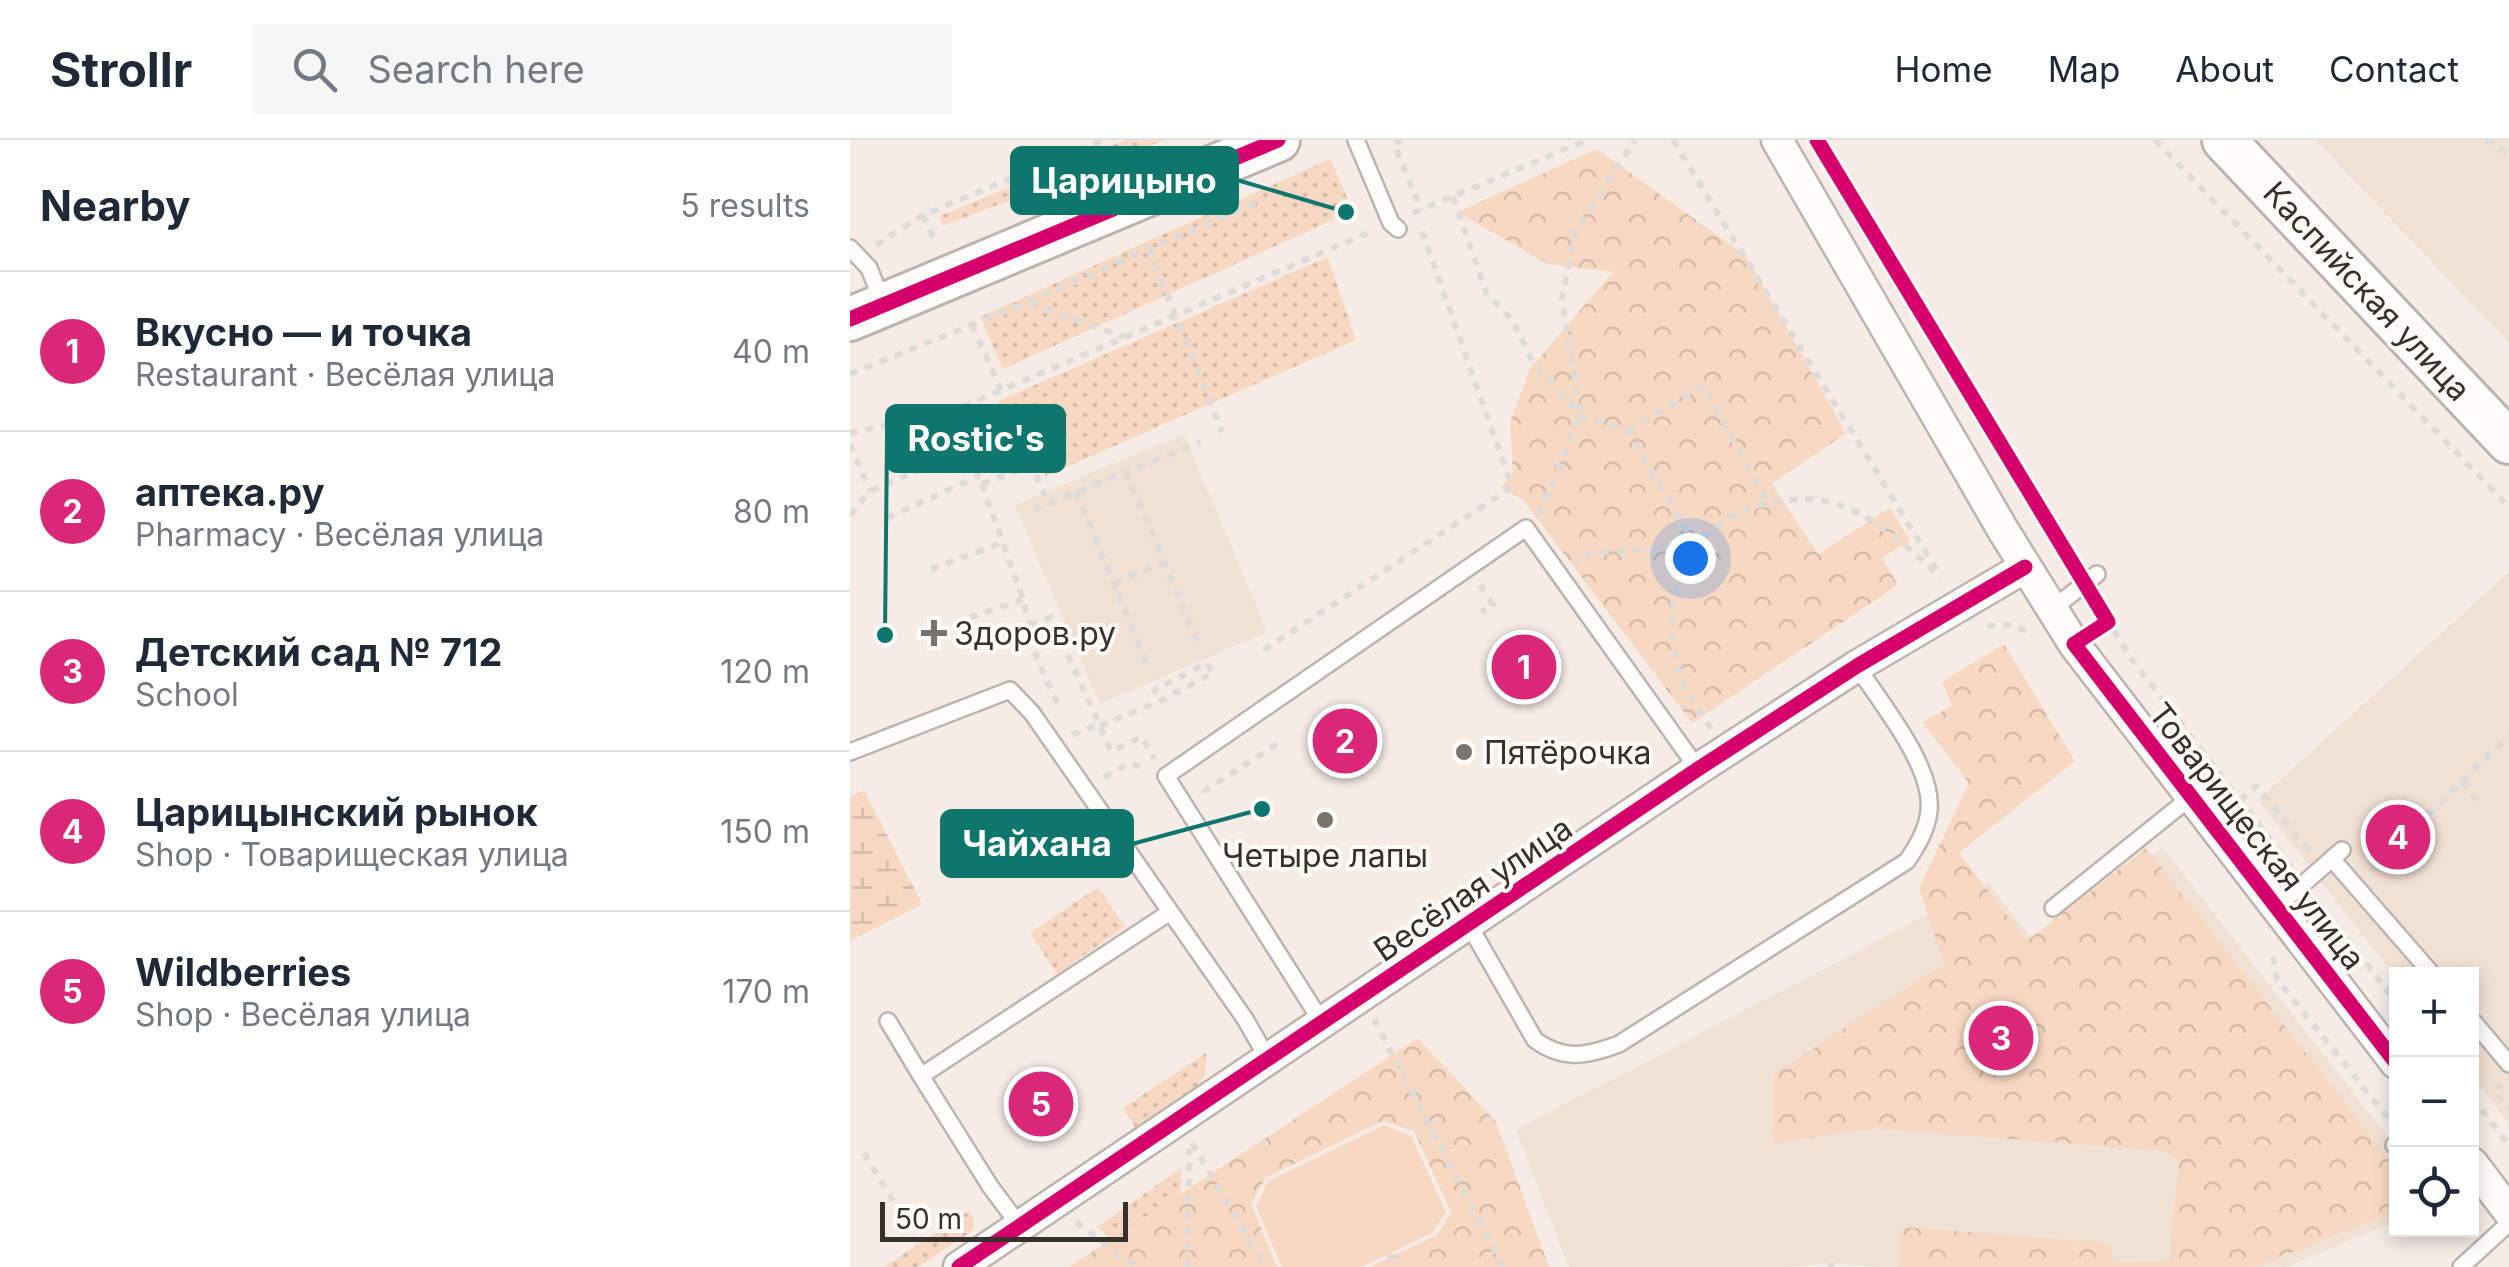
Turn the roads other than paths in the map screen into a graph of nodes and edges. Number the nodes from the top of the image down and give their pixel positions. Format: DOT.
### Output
graph roads {
  1 [pos="1356,140"];
  2 [pos="1777,140"];
  3 [pos="2224,140"];
  4 [pos="1253,145"];
  5 [pos="1392,228"];
  6 [pos="854,252"];
  7 [pos="867,312"];
  8 [pos="2509,442"];
  9 [pos="2025,567"];
  10 [pos="2090,579"];
  11 [pos="2052,610"];
  12 [pos="1857,666"];
  13 [pos="850,752"];
  14 [pos="1698,769"];
  15 [pos="2191,797"];
  16 [pos="2278,906"];
  17 [pos="2053,908"];
  18 [pos="1170,912"];
  19 [pos="1468,925"];
  20 [pos="2426,967"];
  21 [pos="888,1021"];
  22 [pos="1323,1024"];
  23 [pos="2479,1028"];
  24 [pos="2391,1057"];
  25 [pos="1268,1059"];
  26 [pos="2509,1064"];
  27 [pos="921,1076"];
  28 [pos="2479,1171"];
  29 [pos="2509,1212"];
  30 [pos="2509,1223"];
  31 [pos="1019,1225"];
  32 [pos="958,1267"];
  33 [pos="2462,1267"];
  1 -- 5 [label="lane"];
  2 -- 9 [label="street, Товарищеская улица"];
  3 -- 8 [label="main road, Каспийская улица"];
  4 -- 7 [label="main road"];
  6 -- 7 [label="lane"];
  9 -- 11 [label="street, Товарищеская улица"];
  9 -- 12 [label="street, Весёлая улица"];
  10 -- 11 [label="lane"];
  11 -- 15 [label="street, Товарищеская улица"];
  12 -- 14 [label="street, Весёлая улица"];
  12 -- 19 [label="lane"];
  13 -- 18 [label="lane"];
  14 -- 19 [label="street, Весёлая улица"];
  14 -- 22 [label="lane"];
  15 -- 16 [label="street, Товарищеская улица"];
  15 -- 17 [label="lane"];
  16 -- 20 [label="lane"];
  16 -- 24 [label="street, Товарищеская улица"];
  18 -- 25 [label="lane"];
  18 -- 27 [label="lane"];
  19 -- 22 [label="street, Весёлая улица"];
  21 -- 27 [label="lane"];
  22 -- 25 [label="street, Весёлая улица"];
  23 -- 26 [label="lane"];
  25 -- 31 [label="street, Весёлая улица"];
  27 -- 31 [label="lane"];
  28 -- 29 [label="street"];
  30 -- 33 [label="lane"];
  31 -- 32 [label="street, Весёлая улица"];
}
